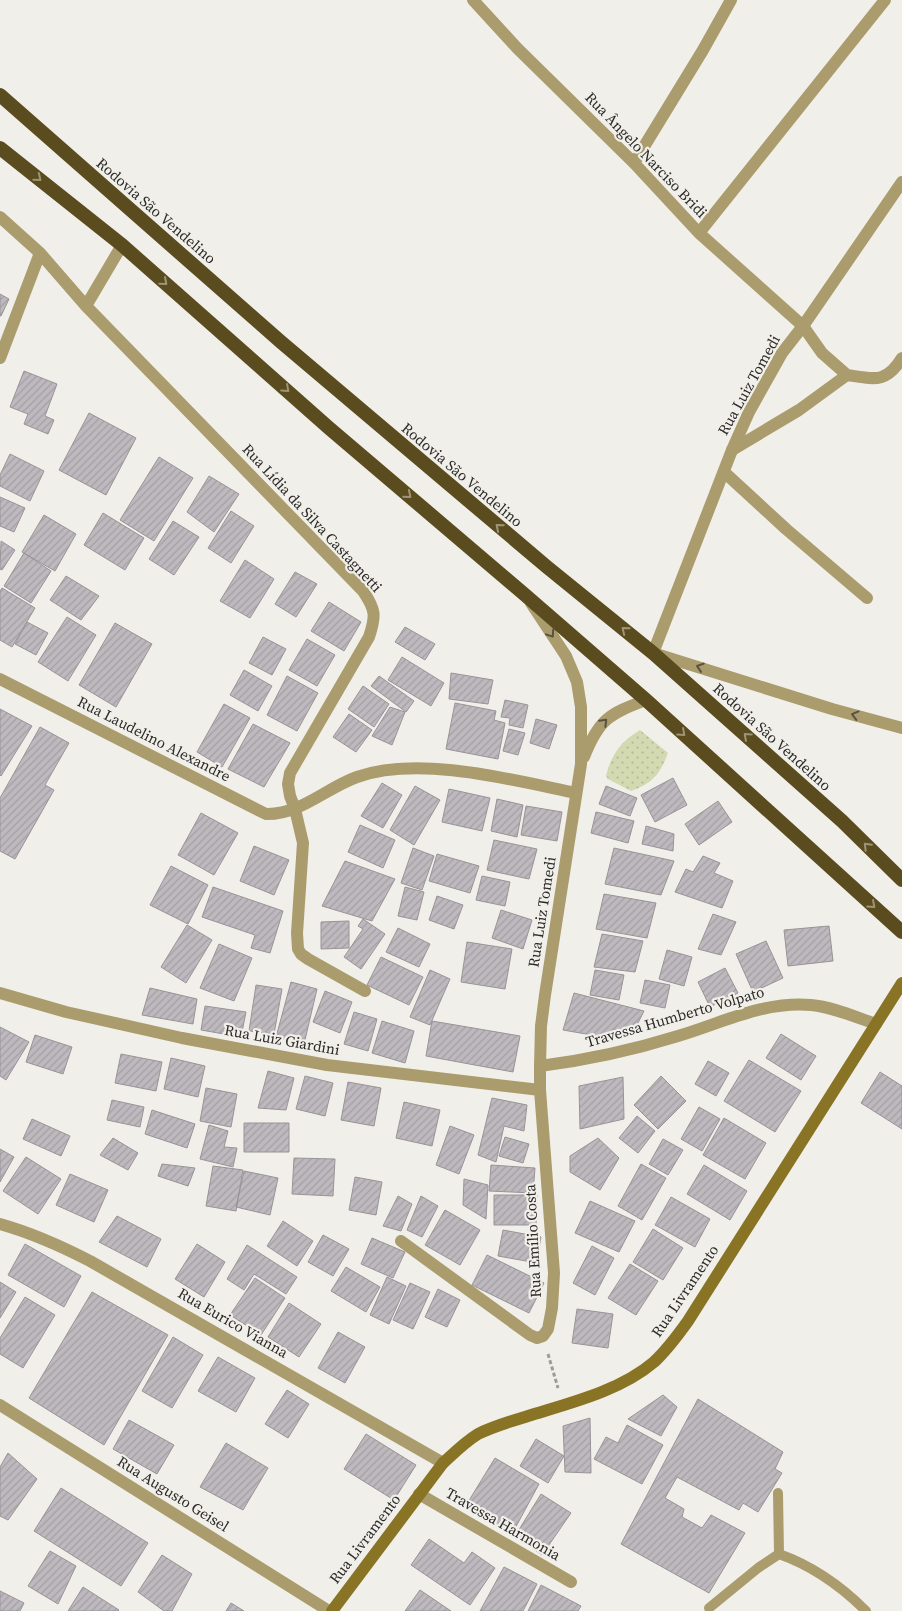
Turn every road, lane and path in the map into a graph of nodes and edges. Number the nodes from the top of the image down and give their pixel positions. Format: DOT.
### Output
graph roads {
  1 [pos="473,0"];
  2 [pos="731,0"];
  3 [pos="885,0"];
  4 [pos="0,96"];
  5 [pos="0,148"];
  6 [pos="634,164"];
  7 [pos="902,182"];
  8 [pos="0,217"];
  9 [pos="699,233"];
  10 [pos="122,245"];
  11 [pos="40,253"];
  12 [pos="86,306"];
  13 [pos="803,326"];
  14 [pos="0,358"];
  15 [pos="902,358"];
  16 [pos="847,375"];
  17 [pos="732,450"];
  18 [pos="724,472"];
  19 [pos="524,594"];
  20 [pos="867,598"];
  21 [pos="654,653"];
  22 [pos="0,679"];
  23 [pos="646,700"];
  24 [pos="902,728"];
  25 [pos="581,764"];
  26 [pos="576,793"];
  27 [pos="295,809"];
  28 [pos="902,880"];
  29 [pos="902,932"];
  30 [pos="901,986"];
  31 [pos="365,991"];
  32 [pos="0,993"];
  33 [pos="876,1024"];
  34 [pos="540,1066"];
  35 [pos="540,1090"];
  36 [pos="0,1224"];
  37 [pos="401,1241"];
  38 [pos="543,1336"];
  39 [pos="0,1405"];
  40 [pos="563,1405"];
  41 [pos="443,1464"];
  42 [pos="778,1492"];
  43 [pos="419,1494"];
  44 [pos="779,1554"];
  45 [pos="571,1582"];
  46 [pos="709,1608"];
  47 [pos="331,1611"];
  48 [pos="866,1611"];
  1 -- 6 [label="street, Rua Ângelo Narciso Bridi"];
  2 -- 6 [label="street"];
  3 -- 9 [label="street"];
  21 -- 4 [label="highway, Rodovia São Vendelino, one-way"];
  5 -- 10 [label="highway, one-way"];
  6 -- 9 [label="street, Rua Ângelo Narciso Bridi"];
  7 -- 13 [label="street, Rua Luiz Tomedi"];
  8 -- 11 [label="street, Rua Lídia da Silva Castagnetti"];
  9 -- 13 [label="street, Rua Ângelo Narciso Bridi"];
  10 -- 12 [label="street"];
  10 -- 19 [label="highway, one-way"];
  11 -- 12 [label="street, Rua Lídia da Silva Castagnetti"];
  11 -- 14 [label="street"];
  12 -- 27 [label="street, Rua Lídia da Silva Castagnetti"];
  13 -- 16 [label="street, Rua Ângelo Narciso Bridi"];
  13 -- 17 [label="street, Rua Luiz Tomedi"];
  15 -- 16 [label="street"];
  16 -- 17 [label="street"];
  17 -- 18 [label="street, Rua Luiz Tomedi"];
  18 -- 20 [label="street"];
  18 -- 21 [label="street, Rua Luiz Tomedi"];
  19 -- 23 [label="highway"];
  19 -- 25 [label="street, one-way"];
  24 -- 21 [label="street, one-way"];
  28 -- 21 [label="highway, Rodovia São Vendelino, one-way"];
  22 -- 27 [label="street, Rua Laudelino Alexandre"];
  25 -- 23 [label="street, one-way"];
  23 -- 29 [label="highway, one-way"];
  25 -- 26 [label="street, Rua Luiz Tomedi"];
  26 -- 27 [label="street, Rua Laudelino Alexandre"];
  26 -- 34 [label="street, Rua Luiz Tomedi"];
  27 -- 31 [label="street, Rua Lídia da Silva Castagnetti"];
  30 -- 33 [label="main road, Rua Livramento"];
  32 -- 35 [label="street, Rua Luiz Giardini"];
  33 -- 34 [label="street, Travessa Humberto Volpato"];
  33 -- 40 [label="main road, Rua Livramento"];
  34 -- 35 [label="street"];
  35 -- 38 [label="street, Rua Emílio Costa"];
  36 -- 41 [label="street, Rua Eurico Vianna"];
  37 -- 38 [label="street"];
  38 -- 40 [label="path"];
  39 -- 47 [label="street, Rua Augusto Geisel"];
  40 -- 41 [label="main road, Rua Livramento"];
  41 -- 43 [label="main road, Rua Livramento"];
  42 -- 44 [label="lane"];
  43 -- 45 [label="street, Travessa Harmonia"];
  43 -- 47 [label="main road, Rua Livramento"];
  44 -- 46 [label="lane"];
  44 -- 48 [label="lane"];
}
